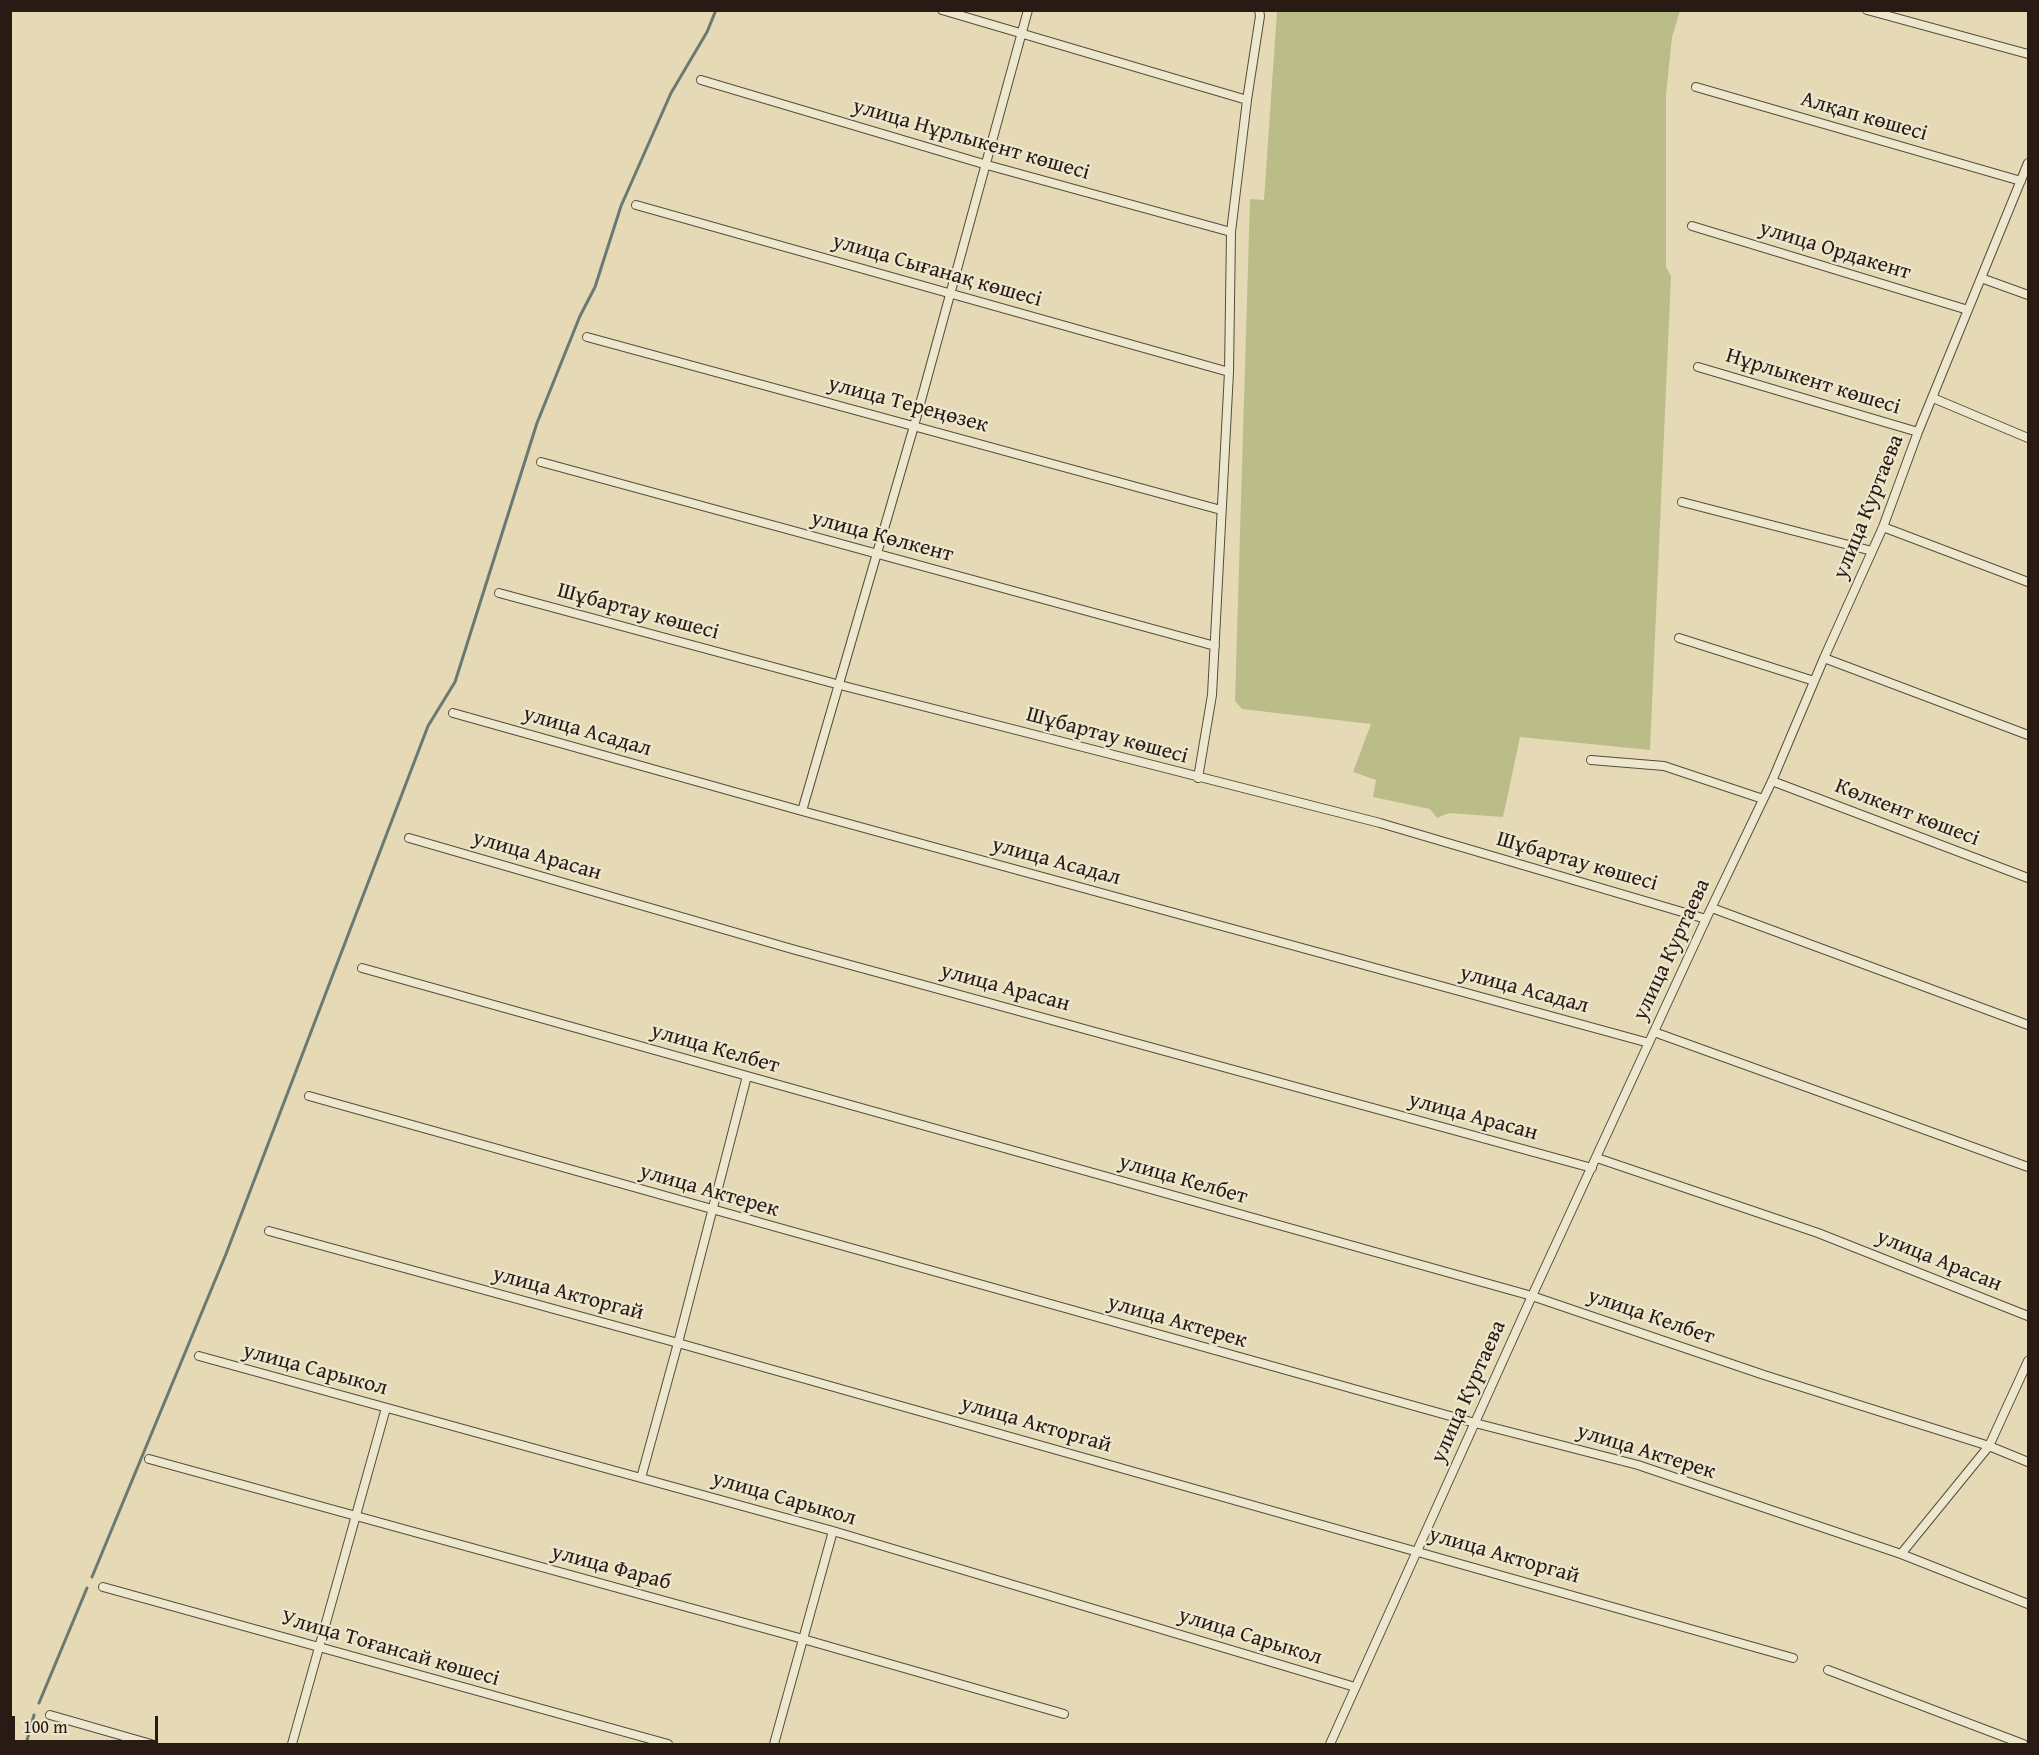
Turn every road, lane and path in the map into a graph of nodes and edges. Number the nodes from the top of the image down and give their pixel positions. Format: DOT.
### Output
graph roads {
  1 [pos="942,10"];
  2 [pos="1028,10"];
  3 [pos="1259,10"];
  4 [pos="1867,10"];
  5 [pos="1022,33"];
  6 [pos="2028,54"];
  7 [pos="701,80"];
  8 [pos="1696,87"];
  9 [pos="1247,100"];
  10 [pos="2028,163"];
  11 [pos="987,165"];
  12 [pos="2021,181"];
  13 [pos="636,205"];
  14 [pos="1692,226"];
  15 [pos="1231,232"];
  16 [pos="1981,278"];
  17 [pos="951,294"];
  18 [pos="2028,295"];
  19 [pos="1968,310"];
  20 [pos="587,337"];
  21 [pos="1698,367"];
  22 [pos="1229,372"];
  23 [pos="1933,398"];
  24 [pos="914,426"];
  25 [pos="1918,432"];
  26 [pos="2028,438"];
  27 [pos="541,462"];
  28 [pos="1682,502"];
  29 [pos="1221,510"];
  30 [pos="1883,526"];
  31 [pos="1872,551"];
  32 [pos="877,554"];
  33 [pos="2028,582"];
  34 [pos="499,593"];
  35 [pos="1679,638"];
  36 [pos="1215,646"];
  37 [pos="1824,658"];
  38 [pos="1814,681"];
  39 [pos="840,685"];
  40 [pos="453,713"];
  41 [pos="2028,735"];
  42 [pos="1591,760"];
  43 [pos="1198,778"];
  44 [pos="1773,781"];
  45 [pos="1763,799"];
  46 [pos="802,811"];
  47 [pos="409,838"];
  48 [pos="2028,878"];
  49 [pos="1712,908"];
  50 [pos="1706,919"];
  51 [pos="362,969"];
  52 [pos="2028,1025"];
  53 [pos="1654,1032"];
  54 [pos="1649,1042"];
  55 [pos="747,1076"];
  56 [pos="309,1096"];
  57 [pos="1597,1158"];
  58 [pos="2028,1167"];
  59 [pos="1592,1168"];
  60 [pos="711,1210"];
  61 [pos="269,1231"];
  62 [pos="1532,1296"];
  63 [pos="2028,1316"];
  64 [pos="678,1342"];
  65 [pos="199,1356"];
  66 [pos="2028,1360"];
  67 [pos="386,1408"];
  68 [pos="1475,1423"];
  69 [pos="1989,1446"];
  70 [pos="149,1458"];
  71 [pos="2028,1462"];
  72 [pos="641,1478"];
  73 [pos="356,1516"];
  74 [pos="833,1531"];
  75 [pos="1416,1550"];
  76 [pos="1901,1554"];
  77 [pos="103,1587"];
  78 [pos="2028,1604"];
  79 [pos="803,1640"];
  80 [pos="320,1648"];
  81 [pos="1793,1658"];
  82 [pos="1828,1670"];
  83 [pos="1355,1687"];
  84 [pos="1064,1714"];
  85 [pos="50,1715"];
  86 [pos="151,1744"];
  87 [pos="292,1744"];
  88 [pos="668,1744"];
  89 [pos="774,1744"];
  90 [pos="1330,1744"];
  91 [pos="2023,1744"];
  1 -- 5 [label="street"];
  2 -- 5 [label="street"];
  3 -- 9 [label="street"];
  4 -- 6 [label="street"];
  5 -- 9 [label="street"];
  5 -- 11 [label="street"];
  7 -- 11 [label="street, улица Нұрлыкент көшесі"];
  8 -- 12 [label="street, Алқап көшесі"];
  9 -- 15 [label="street"];
  10 -- 12 [label="street, улица Куртаева"];
  11 -- 15 [label="street, улица Нұрлыкент көшесі"];
  11 -- 17 [label="street"];
  12 -- 16 [label="street, улица Куртаева"];
  13 -- 17 [label="street, улица Сығанақ көшесі"];
  14 -- 19 [label="street, улица Ордакент"];
  15 -- 22 [label="street"];
  16 -- 18 [label="street"];
  16 -- 19 [label="street, улица Куртаева"];
  17 -- 22 [label="street, улица Сығанақ көшесі"];
  17 -- 24 [label="street"];
  19 -- 23 [label="street, улица Куртаева"];
  20 -- 24 [label="street, улица Тереңөзек"];
  21 -- 25 [label="street, Нұрлыкент көшесі"];
  22 -- 29 [label="street"];
  23 -- 25 [label="street, улица Куртаева"];
  23 -- 26 [label="street, Нұрлыкент көшесі"];
  24 -- 29 [label="street, улица Тереңөзек"];
  24 -- 32 [label="street"];
  25 -- 30 [label="street, улица Куртаева"];
  27 -- 32 [label="street, улица Көлкент"];
  28 -- 31 [label="street"];
  29 -- 36 [label="street"];
  30 -- 31 [label="street, улица Куртаева"];
  30 -- 33 [label="street"];
  31 -- 37 [label="street, улица Куртаева"];
  32 -- 36 [label="street, улица Көлкент"];
  32 -- 39 [label="street"];
  34 -- 39 [label="street, Шұбартау көшесі"];
  35 -- 38 [label="street"];
  36 -- 43 [label="street"];
  37 -- 38 [label="street, улица Куртаева"];
  37 -- 41 [label="street"];
  38 -- 44 [label="street, улица Куртаева"];
  39 -- 43 [label="street, Шұбартау көшесі"];
  39 -- 46 [label="street"];
  40 -- 46 [label="street, улица Асадал"];
  42 -- 45 [label="street"];
  43 -- 50 [label="street, Шұбартау көшесі"];
  44 -- 45 [label="street, улица Куртаева"];
  44 -- 48 [label="street, Көлкент көшесі"];
  45 -- 49 [label="street, улица Куртаева"];
  46 -- 54 [label="street, улица Асадал"];
  47 -- 59 [label="street, улица Арасан"];
  49 -- 50 [label="street, улица Куртаева"];
  49 -- 52 [label="street"];
  50 -- 53 [label="street, улица Куртаева"];
  51 -- 55 [label="street, улица Келбет"];
  53 -- 54 [label="street, улица Куртаева"];
  53 -- 58 [label="street"];
  54 -- 57 [label="street, улица Куртаева"];
  55 -- 60 [label="street"];
  55 -- 62 [label="street, улица Келбет"];
  56 -- 60 [label="street, улица Актерек"];
  57 -- 59 [label="street, улица Куртаева"];
  57 -- 63 [label="street, улица Арасан"];
  59 -- 62 [label="street, улица Куртаева"];
  60 -- 64 [label="street"];
  60 -- 68 [label="street, улица Актерек"];
  61 -- 64 [label="street, улица Акторгай"];
  62 -- 68 [label="street, улица Куртаева"];
  62 -- 69 [label="street, улица Келбет"];
  64 -- 72 [label="street"];
  64 -- 75 [label="street, улица Акторгай"];
  65 -- 67 [label="street, улица Сарыкол"];
  66 -- 69 [label="street"];
  67 -- 72 [label="street, улица Сарыкол"];
  67 -- 73 [label="street"];
  68 -- 75 [label="street, улица Куртаева"];
  68 -- 76 [label="street, улица Актерек"];
  69 -- 71 [label="street, улица Келбет"];
  69 -- 76 [label="street"];
  70 -- 73 [label="street, улица Фараб"];
  72 -- 74 [label="street, улица Сарыкол"];
  73 -- 79 [label="street, улица Фараб"];
  73 -- 80 [label="street"];
  74 -- 79 [label="street"];
  74 -- 83 [label="street, улица Сарыкол"];
  75 -- 81 [label="street, улица Акторгай"];
  75 -- 83 [label="street, улица Куртаева"];
  76 -- 78 [label="street, улица Актерек"];
  77 -- 80 [label="street, Улица Тоғансай көшесі"];
  79 -- 84 [label="street, улица Фараб"];
  79 -- 89 [label="street"];
  80 -- 87 [label="street"];
  80 -- 88 [label="street, Улица Тоғансай көшесі"];
  82 -- 91 [label="street"];
  83 -- 90 [label="street, улица Куртаева"];
  85 -- 86 [label="street"];
}
